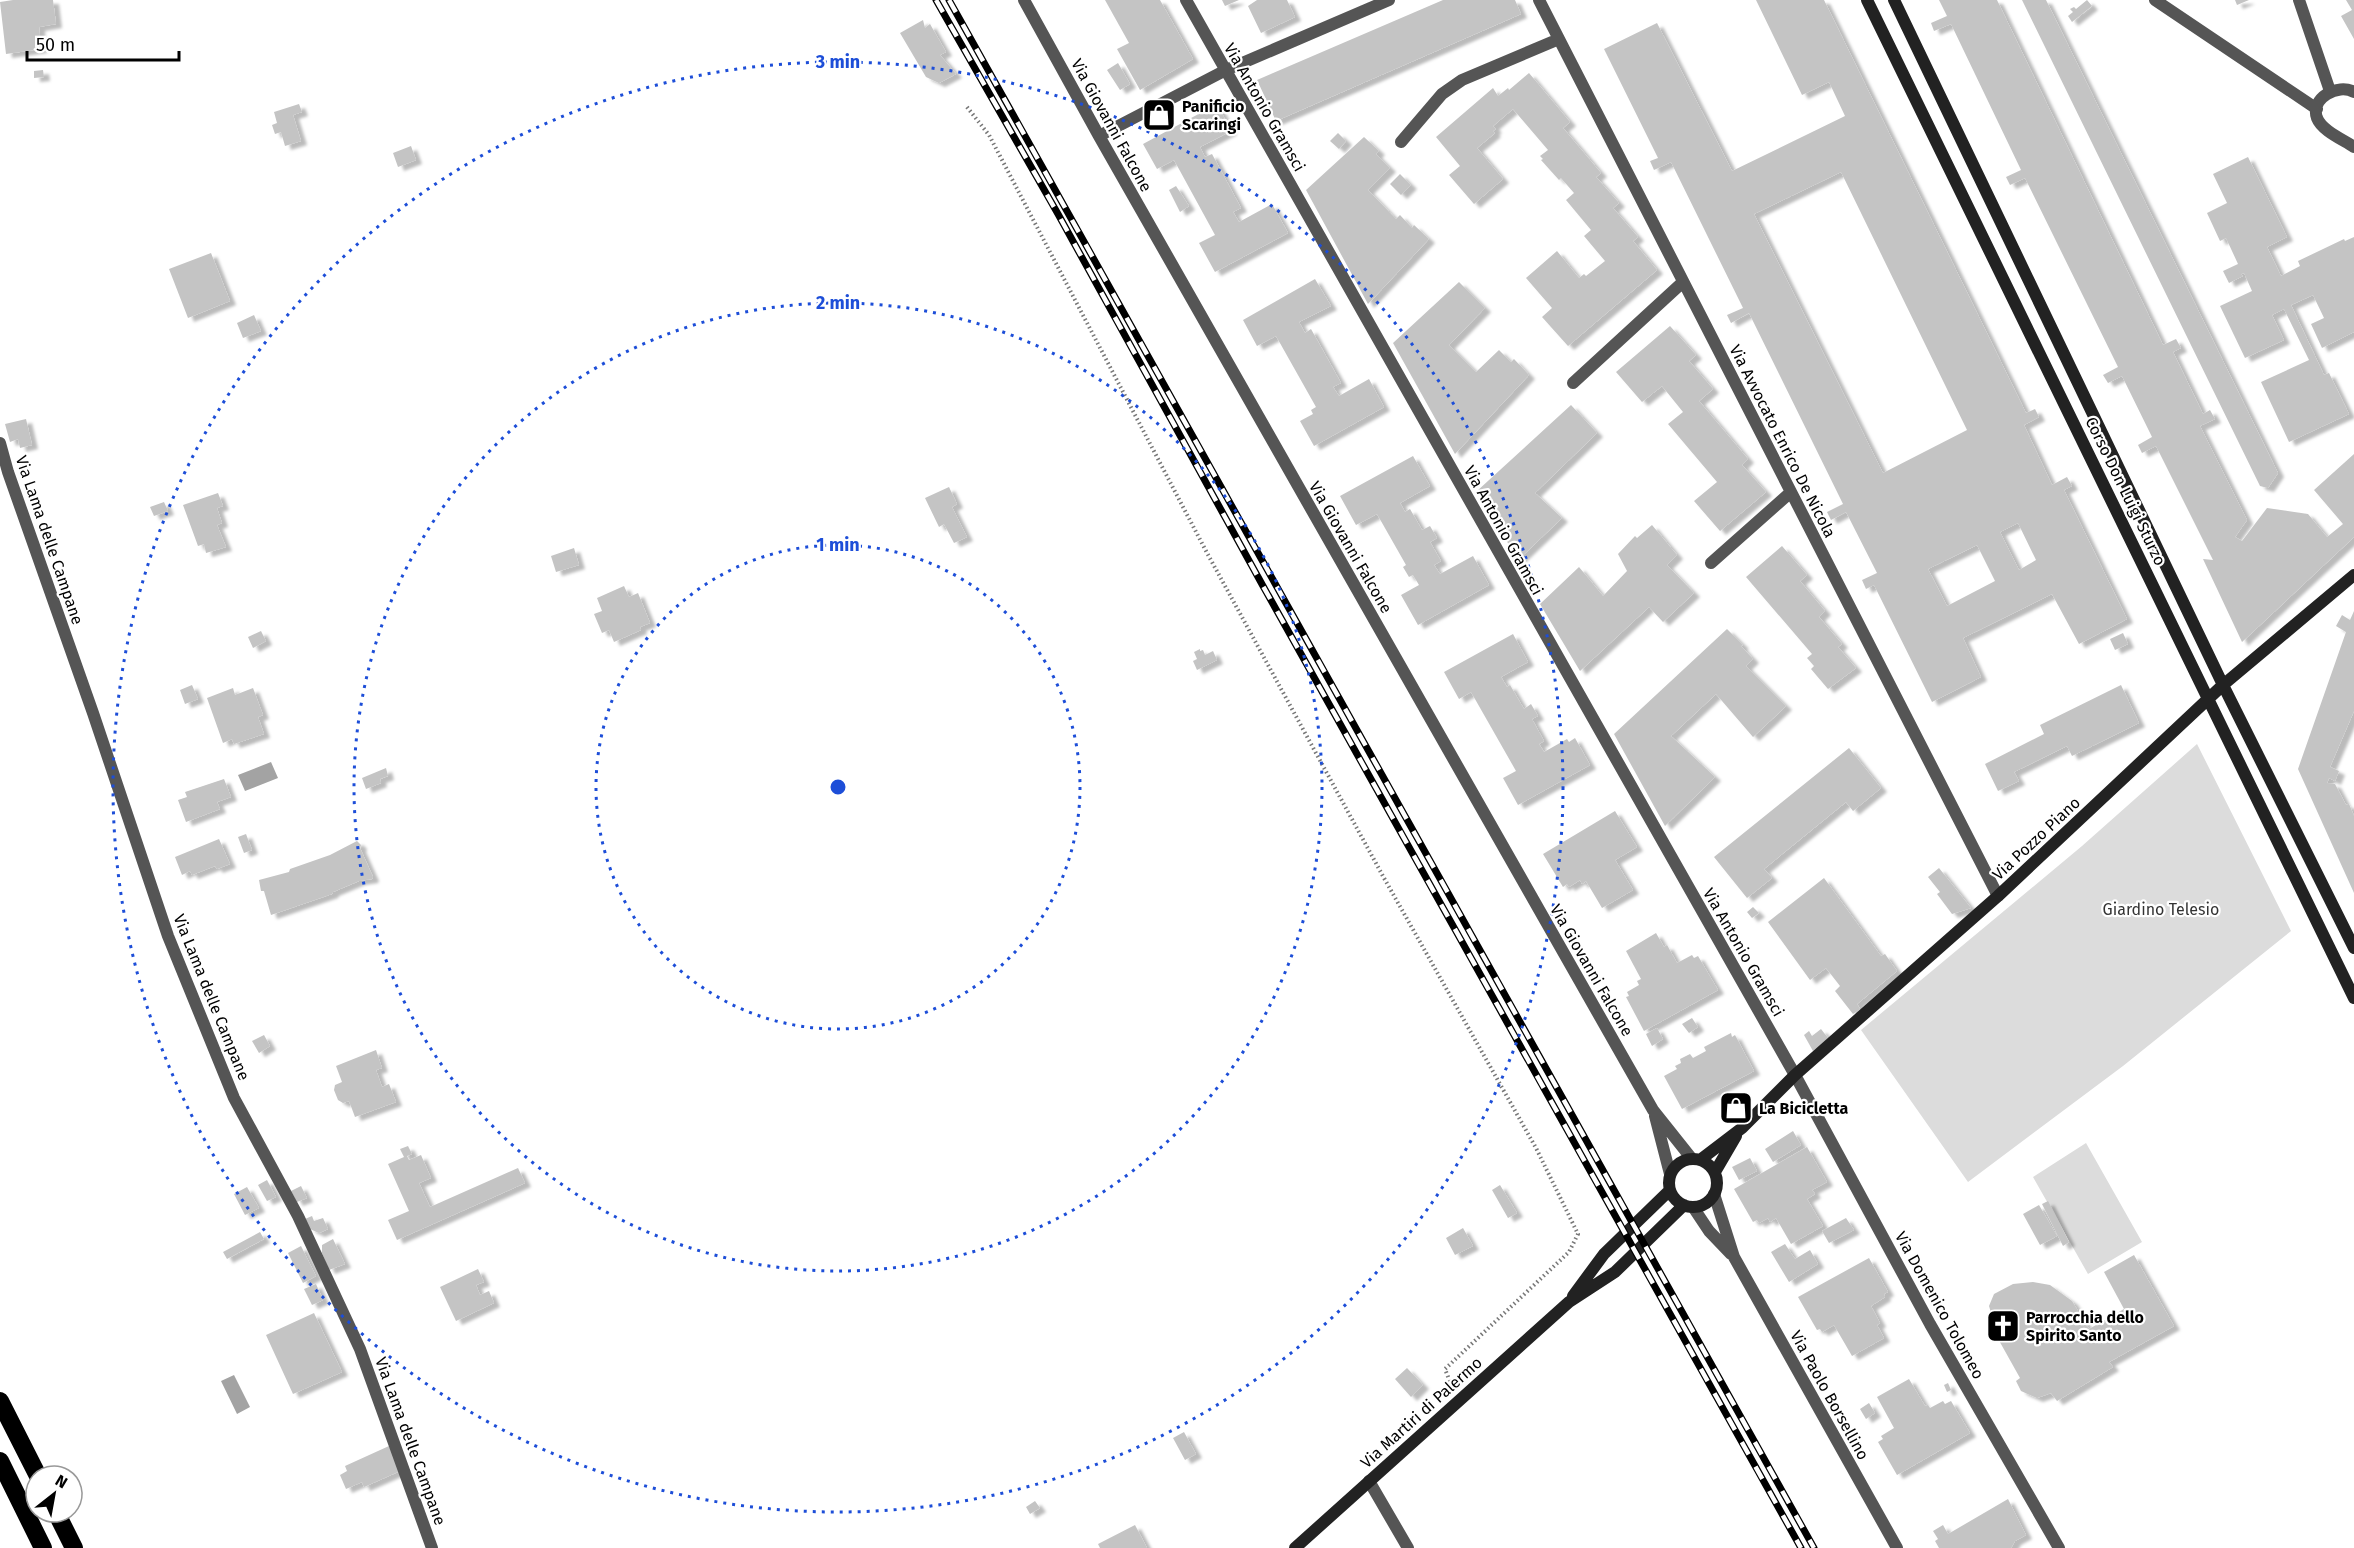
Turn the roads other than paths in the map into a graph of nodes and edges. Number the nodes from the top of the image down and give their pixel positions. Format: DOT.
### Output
graph roads {
  1 [pos="1024,0"];
  2 [pos="1185,0"];
  3 [pos="1389,0"];
  4 [pos="1539,0"];
  5 [pos="1867,0"];
  6 [pos="1894,0"];
  7 [pos="2154,0"];
  8 [pos="2299,0"];
  9 [pos="1559,39"];
  10 [pos="1226,70"];
  11 [pos="2330,91"];
  12 [pos="2354,92"];
  13 [pos="2317,109"];
  14 [pos="1099,136"];
  15 [pos="1401,142"];
  16 [pos="2354,147"];
  17 [pos="1683,282"];
  18 [pos="1573,383"];
  19 [pos="0,443"];
  20 [pos="1791,492"];
  21 [pos="1711,563"];
  22 [pos="2354,575"];
  23 [pos="2223,686"];
  24 [pos="2209,700"];
  25 [pos="1998,896"];
  26 [pos="2354,948"];
  27 [pos="2354,998"];
  28 [pos="1795,1076"];
  29 [pos="1653,1110"];
  30 [pos="1742,1128"];
  31 [pos="1696,1159"];
  32 [pos="1715,1172"];
  33 [pos="1671,1174"];
  34 [pos="1670,1190"];
  35 [pos="1714,1194"];
  36 [pos="1689,1206"];
  37 [pos="1734,1257"];
  38 [pos="1569,1302"];
  39 [pos="0,1401"];
  40 [pos="0,1461"];
  41 [pos="32,1464"];
  42 [pos="1369,1480"];
  43 [pos="62,1524"];
  44 [pos="43,1548"];
  45 [pos="74,1548"];
  46 [pos="432,1548"];
  47 [pos="1295,1548"];
  48 [pos="1408,1548"];
  49 [pos="1897,1548"];
  50 [pos="2059,1548"];
  1 -- 14 [label="street, Via Giovanni Falcone"];
  2 -- 10 [label="street, Via Antonio Gramsci"];
  3 -- 10 [label="street"];
  4 -- 9 [label="street, Via Avvocato Enrico De Nicola"];
  5 -- 24 [label="street, Corso Don Luigi Sturzo"];
  6 -- 23 [label="street, Corso Don Luigi Sturzo"];
  7 -- 13 [label="street"];
  8 -- 11 [label="street"];
  9 -- 15 [label="street"];
  9 -- 17 [label="street, Via Avvocato Enrico De Nicola"];
  10 -- 14 [label="street"];
  10 -- 28 [label="street, Via Antonio Gramsci"];
  11 -- 12 [label="street"];
  11 -- 13 [label="street"];
  13 -- 16 [label="street"];
  14 -- 29 [label="street, Via Giovanni Falcone"];
  17 -- 18 [label="street"];
  17 -- 20 [label="street, Via Avvocato Enrico De Nicola"];
  19 -- 46 [label="street, Via Lama delle Campane"];
  20 -- 21 [label="street"];
  20 -- 25 [label="street, Via Avvocato Enrico De Nicola"];
  22 -- 23 [label="street, Via Pozzo Piano"];
  23 -- 24 [label="street, Via Pozzo Piano"];
  23 -- 26 [label="street, Corso Don Luigi Sturzo"];
  24 -- 25 [label="street, Via Pozzo Piano"];
  24 -- 27 [label="street, Corso Don Luigi Sturzo"];
  25 -- 28 [label="street, Via Pozzo Piano"];
  28 -- 30 [label="street, Via Pozzo Piano"];
  28 -- 50 [label="street, Via Domenico Tolomeo"];
  29 -- 31 [label="street, Via Giovanni Falcone"];
  29 -- 33 [label="street, Via Giovanni Falcone"];
  30 -- 31 [label="street, Via Pozzo Piano"];
  30 -- 32 [label="street, Via Pozzo Piano"];
  31 -- 32 [label="street"];
  31 -- 33 [label="street, Via Pozzo Piano"];
  32 -- 35 [label="street, Via Pozzo Piano"];
  33 -- 34 [label="street"];
  34 -- 36 [label="street"];
  34 -- 38 [label="street"];
  35 -- 36 [label="street"];
  35 -- 37 [label="street, Via Paolo Borsellino"];
  36 -- 37 [label="street, Via Paolo Borsellino"];
  36 -- 38 [label="street"];
  37 -- 49 [label="street, Via Paolo Borsellino"];
  38 -- 42 [label="street, Via Martiri di Palermo"];
  39 -- 41 [label="highway"];
  40 -- 44 [label="highway"];
  42 -- 47 [label="street, Via Martiri di Palermo"];
  42 -- 48 [label="street"];
  43 -- 45 [label="highway"];
}
